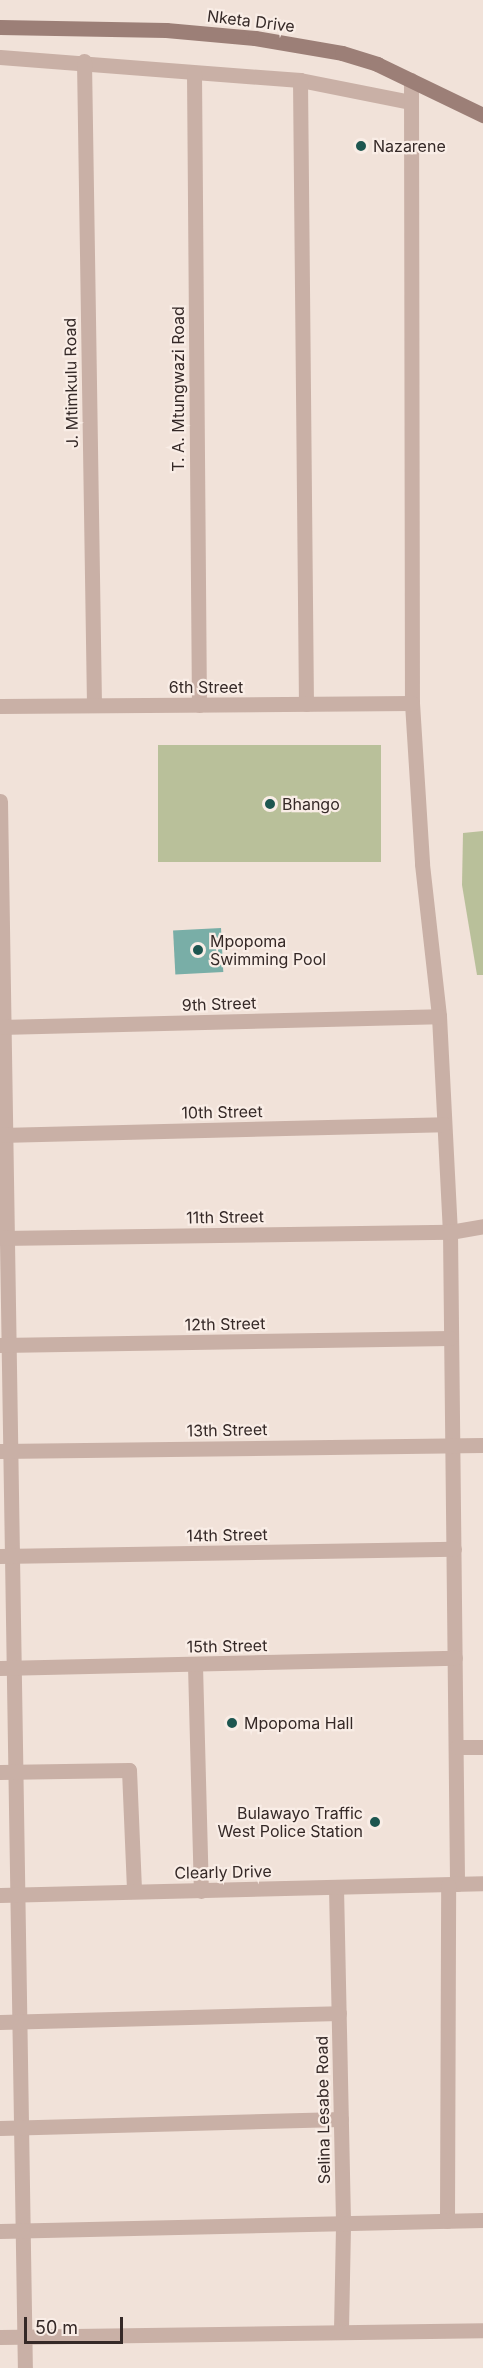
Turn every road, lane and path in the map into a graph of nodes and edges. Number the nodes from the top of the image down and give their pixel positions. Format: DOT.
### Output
graph roads {
  1 [pos="0,27"];
  2 [pos="0,57"];
  3 [pos="84,61"];
  4 [pos="194,73"];
  5 [pos="300,80"];
  6 [pos="411,80"];
  7 [pos="410,102"];
  8 [pos="483,115"];
  9 [pos="306,704"];
  10 [pos="412,704"];
  11 [pos="94,705"];
  12 [pos="199,705"];
  13 [pos="0,706"];
  14 [pos="0,807"];
  15 [pos="1,919"];
  16 [pos="439,1016"];
  17 [pos="2,1027"];
  18 [pos="444,1124"];
  19 [pos="2,1135"];
  20 [pos="483,1226"];
  21 [pos="450,1232"];
  22 [pos="4,1238"];
  23 [pos="450,1338"];
  24 [pos="5,1345"];
  25 [pos="454,1444"];
  26 [pos="483,1445"];
  27 [pos="5,1451"];
  28 [pos="454,1550"];
  29 [pos="6,1556"];
  30 [pos="456,1659"];
  31 [pos="195,1665"];
  32 [pos="7,1668"];
  33 [pos="483,1747"];
  34 [pos="457,1748"];
  35 [pos="8,1772"];
  36 [pos="483,1883"];
  37 [pos="452,1884"];
  38 [pos="336,1887"];
  39 [pos="134,1891"];
  40 [pos="201,1891"];
  41 [pos="0,1894"];
  42 [pos="17,1894"];
  43 [pos="339,2013"];
  44 [pos="0,2022"];
  45 [pos="20,2022"];
  46 [pos="341,2119"];
  47 [pos="0,2128"];
  48 [pos="22,2128"];
  49 [pos="483,2220"];
  50 [pos="447,2221"];
  51 [pos="344,2226"];
  52 [pos="23,2230"];
  53 [pos="0,2231"];
  54 [pos="483,2330"];
  55 [pos="341,2332"];
  56 [pos="0,2337"];
  57 [pos="25,2337"];
  58 [pos="25,2368"];
  1 -- 6 [label="street, Nketa Drive"];
  2 -- 3 [label="street"];
  3 -- 4 [label="street"];
  3 -- 11 [label="street, J. Mtimkulu Road"];
  4 -- 5 [label="street"];
  4 -- 12 [label="street, T. A. Mtungwazi Road"];
  5 -- 7 [label="street"];
  5 -- 9 [label="street"];
  6 -- 7 [label="street"];
  6 -- 8 [label="street, Nketa Drive"];
  7 -- 10 [label="street"];
  9 -- 10 [label="street, 6th Street"];
  9 -- 12 [label="street, 6th Street"];
  10 -- 16 [label="street"];
  11 -- 12 [label="street, 6th Street"];
  11 -- 13 [label="street, 6th Street"];
  14 -- 15 [label="street"];
  15 -- 17 [label="street"];
  16 -- 17 [label="street, 9th Street"];
  16 -- 18 [label="street"];
  17 -- 19 [label="street"];
  18 -- 19 [label="street, 10th Street"];
  18 -- 21 [label="street"];
  19 -- 22 [label="street"];
  20 -- 21 [label="street, 11th Street"];
  21 -- 22 [label="street, 11th Street"];
  21 -- 23 [label="street"];
  22 -- 24 [label="street"];
  23 -- 24 [label="street, 12th Street"];
  23 -- 25 [label="street"];
  24 -- 27 [label="street"];
  25 -- 26 [label="street, 13th Street"];
  25 -- 27 [label="street, 13th Street"];
  25 -- 28 [label="street"];
  27 -- 29 [label="street"];
  28 -- 29 [label="street, 14th Street"];
  28 -- 30 [label="street"];
  29 -- 32 [label="street"];
  30 -- 31 [label="street, 15th Street"];
  30 -- 34 [label="street"];
  31 -- 32 [label="street, 15th Street"];
  31 -- 40 [label="street"];
  32 -- 35 [label="street"];
  33 -- 34 [label="street"];
  34 -- 37 [label="street"];
  35 -- 39 [label="street"];
  35 -- 42 [label="street"];
  36 -- 37 [label="street, Clearly Drive"];
  37 -- 38 [label="street, Clearly Drive"];
  37 -- 50 [label="street"];
  38 -- 40 [label="street, Clearly Drive"];
  38 -- 43 [label="street, Selina Lesabe Road"];
  39 -- 40 [label="street, Clearly Drive"];
  39 -- 42 [label="street, Clearly Drive"];
  41 -- 42 [label="street, Clearly Drive"];
  42 -- 45 [label="street"];
  43 -- 45 [label="street"];
  43 -- 46 [label="street, Selina Lesabe Road"];
  44 -- 45 [label="street"];
  45 -- 48 [label="street"];
  46 -- 48 [label="street"];
  46 -- 51 [label="street, Selina Lesabe Road"];
  47 -- 48 [label="street"];
  48 -- 52 [label="street"];
  49 -- 50 [label="street"];
  50 -- 51 [label="street"];
  51 -- 52 [label="street"];
  51 -- 55 [label="street, Selina Lesabe Road"];
  52 -- 53 [label="street"];
  52 -- 57 [label="street"];
  54 -- 55 [label="street"];
  55 -- 57 [label="street"];
  56 -- 57 [label="street"];
  57 -- 58 [label="street"];
}
